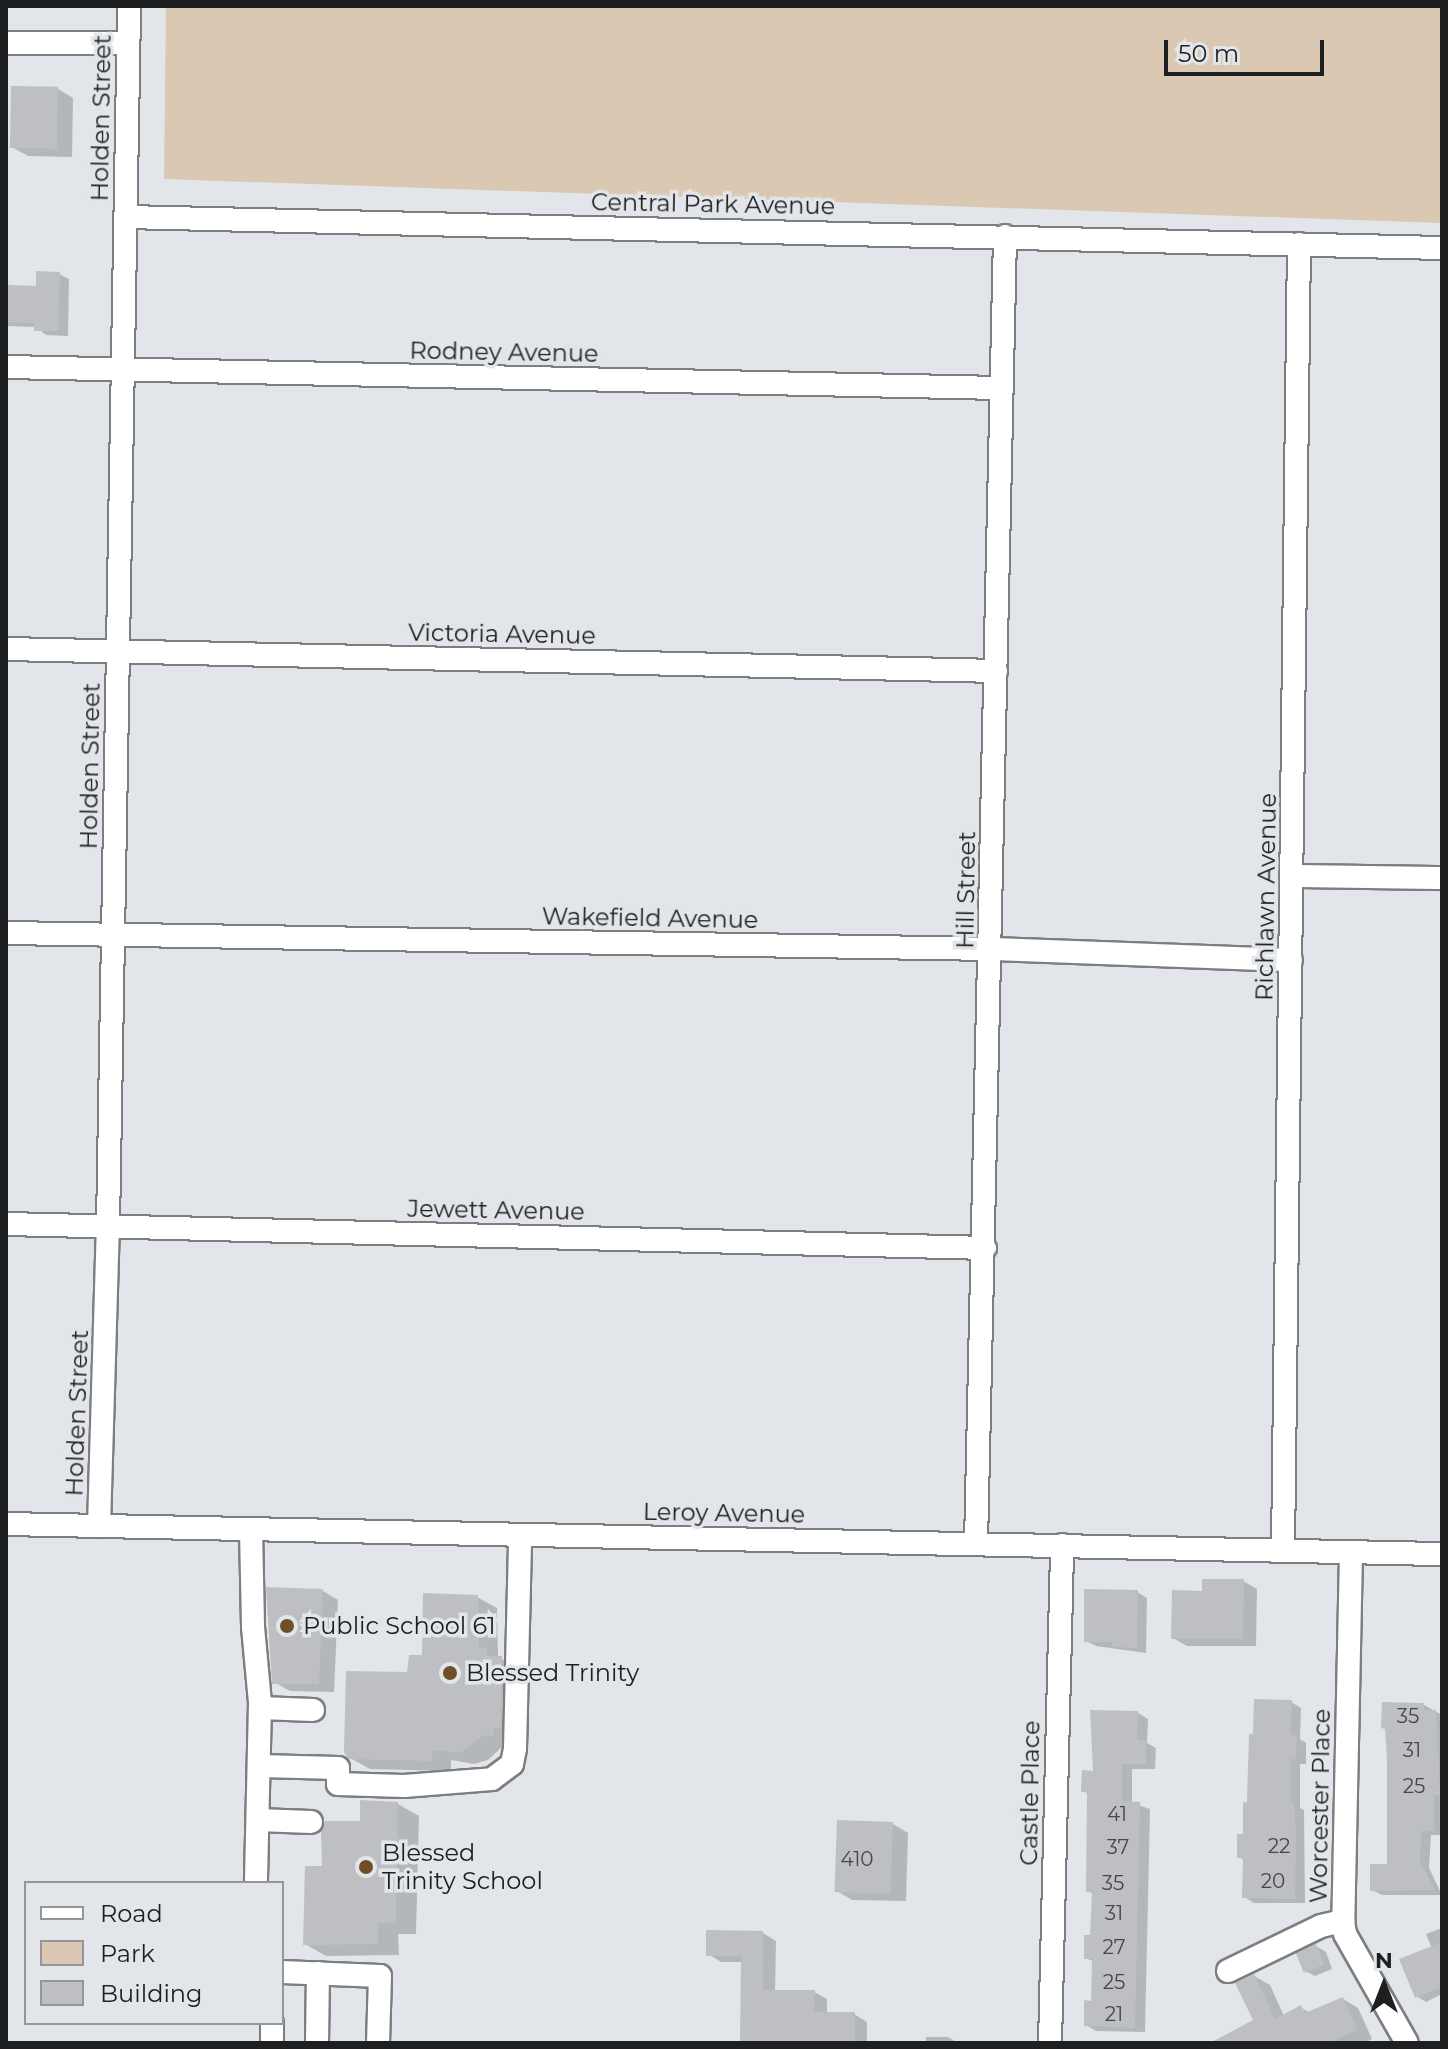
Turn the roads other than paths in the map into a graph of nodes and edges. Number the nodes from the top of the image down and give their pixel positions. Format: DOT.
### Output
graph roads {
  1 [pos="129,6"];
  2 [pos="6,43"];
  3 [pos="128,43"];
  4 [pos="126,217"];
  5 [pos="1005,236"];
  6 [pos="1299,244"];
  7 [pos="1442,248"];
  8 [pos="6,367"];
  9 [pos="123,370"];
  10 [pos="1002,388"];
  11 [pos="6,649"];
  12 [pos="118,652"];
  13 [pos="996,671"];
  14 [pos="1292,876"];
  15 [pos="1442,878"];
  16 [pos="6,933"];
  17 [pos="113,936"];
  18 [pos="991,949"];
  19 [pos="1291,960"];
  20 [pos="6,1224"];
  21 [pos="108,1226"];
  22 [pos="985,1248"];
  23 [pos="6,1524"];
  24 [pos="99,1526"];
  25 [pos="251,1530"];
  26 [pos="520,1536"];
  27 [pos="976,1544"];
  28 [pos="1062,1545"];
  29 [pos="1283,1551"];
  30 [pos="1351,1553"];
  31 [pos="1442,1554"];
  32 [pos="260,1708"];
  33 [pos="313,1710"];
  34 [pos="260,1766"];
  35 [pos="258,1820"];
  36 [pos="311,1822"];
  37 [pos="256,1881"];
  38 [pos="1343,1921"];
  39 [pos="1228,1971"];
  40 [pos="284,1972"];
  41 [pos="318,1973"];
  42 [pos="317,2043"];
  43 [pos="378,2043"];
  44 [pos="1050,2043"];
  45 [pos="1407,2043"];
  1 -- 3 [label="street, Holden Street"];
  2 -- 3 [label="street"];
  3 -- 4 [label="street, Holden Street"];
  4 -- 5 [label="street, Central Park Avenue"];
  4 -- 9 [label="street, Holden Street"];
  5 -- 6 [label="street, Central Park Avenue"];
  5 -- 10 [label="street, Hill Street"];
  6 -- 7 [label="street, Central Park Avenue"];
  6 -- 14 [label="street, Richlawn Avenue"];
  8 -- 9 [label="street, Rodney Avenue"];
  9 -- 10 [label="street, Rodney Avenue"];
  9 -- 12 [label="street, Holden Street"];
  10 -- 13 [label="street, Hill Street"];
  11 -- 12 [label="street, Victoria Avenue"];
  12 -- 13 [label="street, Victoria Avenue"];
  12 -- 17 [label="street, Holden Street"];
  13 -- 18 [label="street, Hill Street"];
  14 -- 15 [label="street"];
  14 -- 19 [label="street, Richlawn Avenue"];
  16 -- 17 [label="street, Wakefield Avenue"];
  17 -- 18 [label="street, Wakefield Avenue"];
  17 -- 21 [label="street, Holden Street"];
  18 -- 19 [label="street, Wakefield Avenue"];
  18 -- 22 [label="street, Hill Street"];
  19 -- 29 [label="street, Richlawn Avenue"];
  20 -- 21 [label="street, Jewett Avenue"];
  21 -- 22 [label="street, Jewett Avenue"];
  21 -- 24 [label="street, Holden Street"];
  22 -- 27 [label="street, Hill Street"];
  23 -- 24 [label="street, Leroy Avenue"];
  24 -- 25 [label="street, Leroy Avenue"];
  25 -- 26 [label="street, Leroy Avenue"];
  25 -- 32 [label="street"];
  26 -- 27 [label="street, Leroy Avenue"];
  26 -- 34 [label="street"];
  27 -- 28 [label="street, Leroy Avenue"];
  28 -- 29 [label="street, Leroy Avenue"];
  28 -- 44 [label="street, Castle Place"];
  29 -- 30 [label="street, Leroy Avenue"];
  30 -- 31 [label="street, Leroy Avenue"];
  30 -- 38 [label="street, Worcester Place"];
  32 -- 33 [label="street"];
  32 -- 34 [label="street"];
  34 -- 35 [label="street"];
  35 -- 36 [label="street"];
  35 -- 37 [label="street"];
  38 -- 39 [label="street"];
  38 -- 45 [label="street, Worcester Place"];
  40 -- 41 [label="street"];
  41 -- 42 [label="street"];
  41 -- 43 [label="street"];
}
